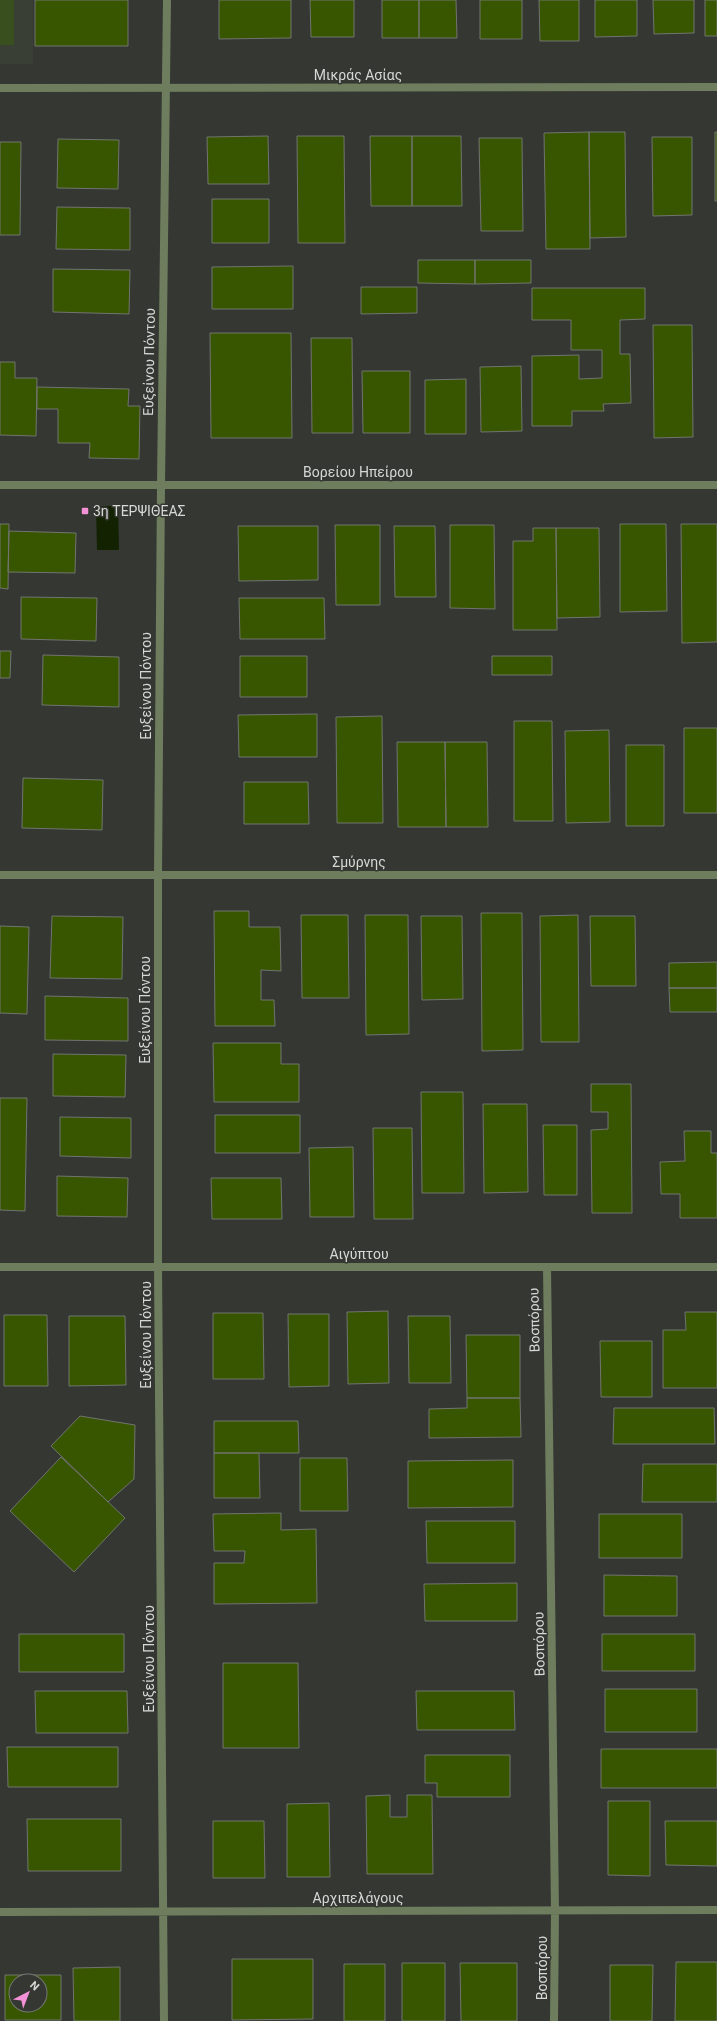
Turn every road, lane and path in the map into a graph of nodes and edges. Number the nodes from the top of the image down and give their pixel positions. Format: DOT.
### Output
graph roads {
  1 [pos="167,0"];
  2 [pos="717,87"];
  3 [pos="0,88"];
  4 [pos="166,88"];
  5 [pos="0,485"];
  6 [pos="161,485"];
  7 [pos="717,485"];
  8 [pos="0,875"];
  9 [pos="158,875"];
  10 [pos="717,875"];
  11 [pos="0,1267"];
  12 [pos="158,1267"];
  13 [pos="547,1267"];
  14 [pos="717,1267"];
  15 [pos="717,1910"];
  16 [pos="555,1911"];
  17 [pos="0,1912"];
  18 [pos="164,1912"];
  19 [pos="164,2021"];
  20 [pos="554,2021"];
  1 -- 4 [label="street, Ευξείνου Πόντου"];
  2 -- 4 [label="street, Μικράς Ασίας"];
  3 -- 4 [label="street, Μικράς Ασίας"];
  4 -- 6 [label="street, Ευξείνου Πόντου"];
  5 -- 6 [label="street, Βορείου Ηπείρου"];
  6 -- 7 [label="street, Βορείου Ηπείρου"];
  6 -- 9 [label="street, Ευξείνου Πόντου"];
  8 -- 9 [label="street, Σμύρνης"];
  9 -- 10 [label="street, Σμύρνης"];
  9 -- 12 [label="street, Ευξείνου Πόντου"];
  11 -- 12 [label="street, Αιγύπτου"];
  12 -- 13 [label="street, Αιγύπτου"];
  12 -- 18 [label="street, Ευξείνου Πόντου"];
  13 -- 14 [label="street, Αιγύπτου"];
  13 -- 16 [label="street, Βοσπόρου"];
  15 -- 16 [label="street, Αρχιπελάγους"];
  16 -- 18 [label="street, Αρχιπελάγους"];
  16 -- 20 [label="street, Βοσπόρου"];
  17 -- 18 [label="street, Αρχιπελάγους"];
  18 -- 19 [label="street, Ευξείνου Πόντου"];
}
